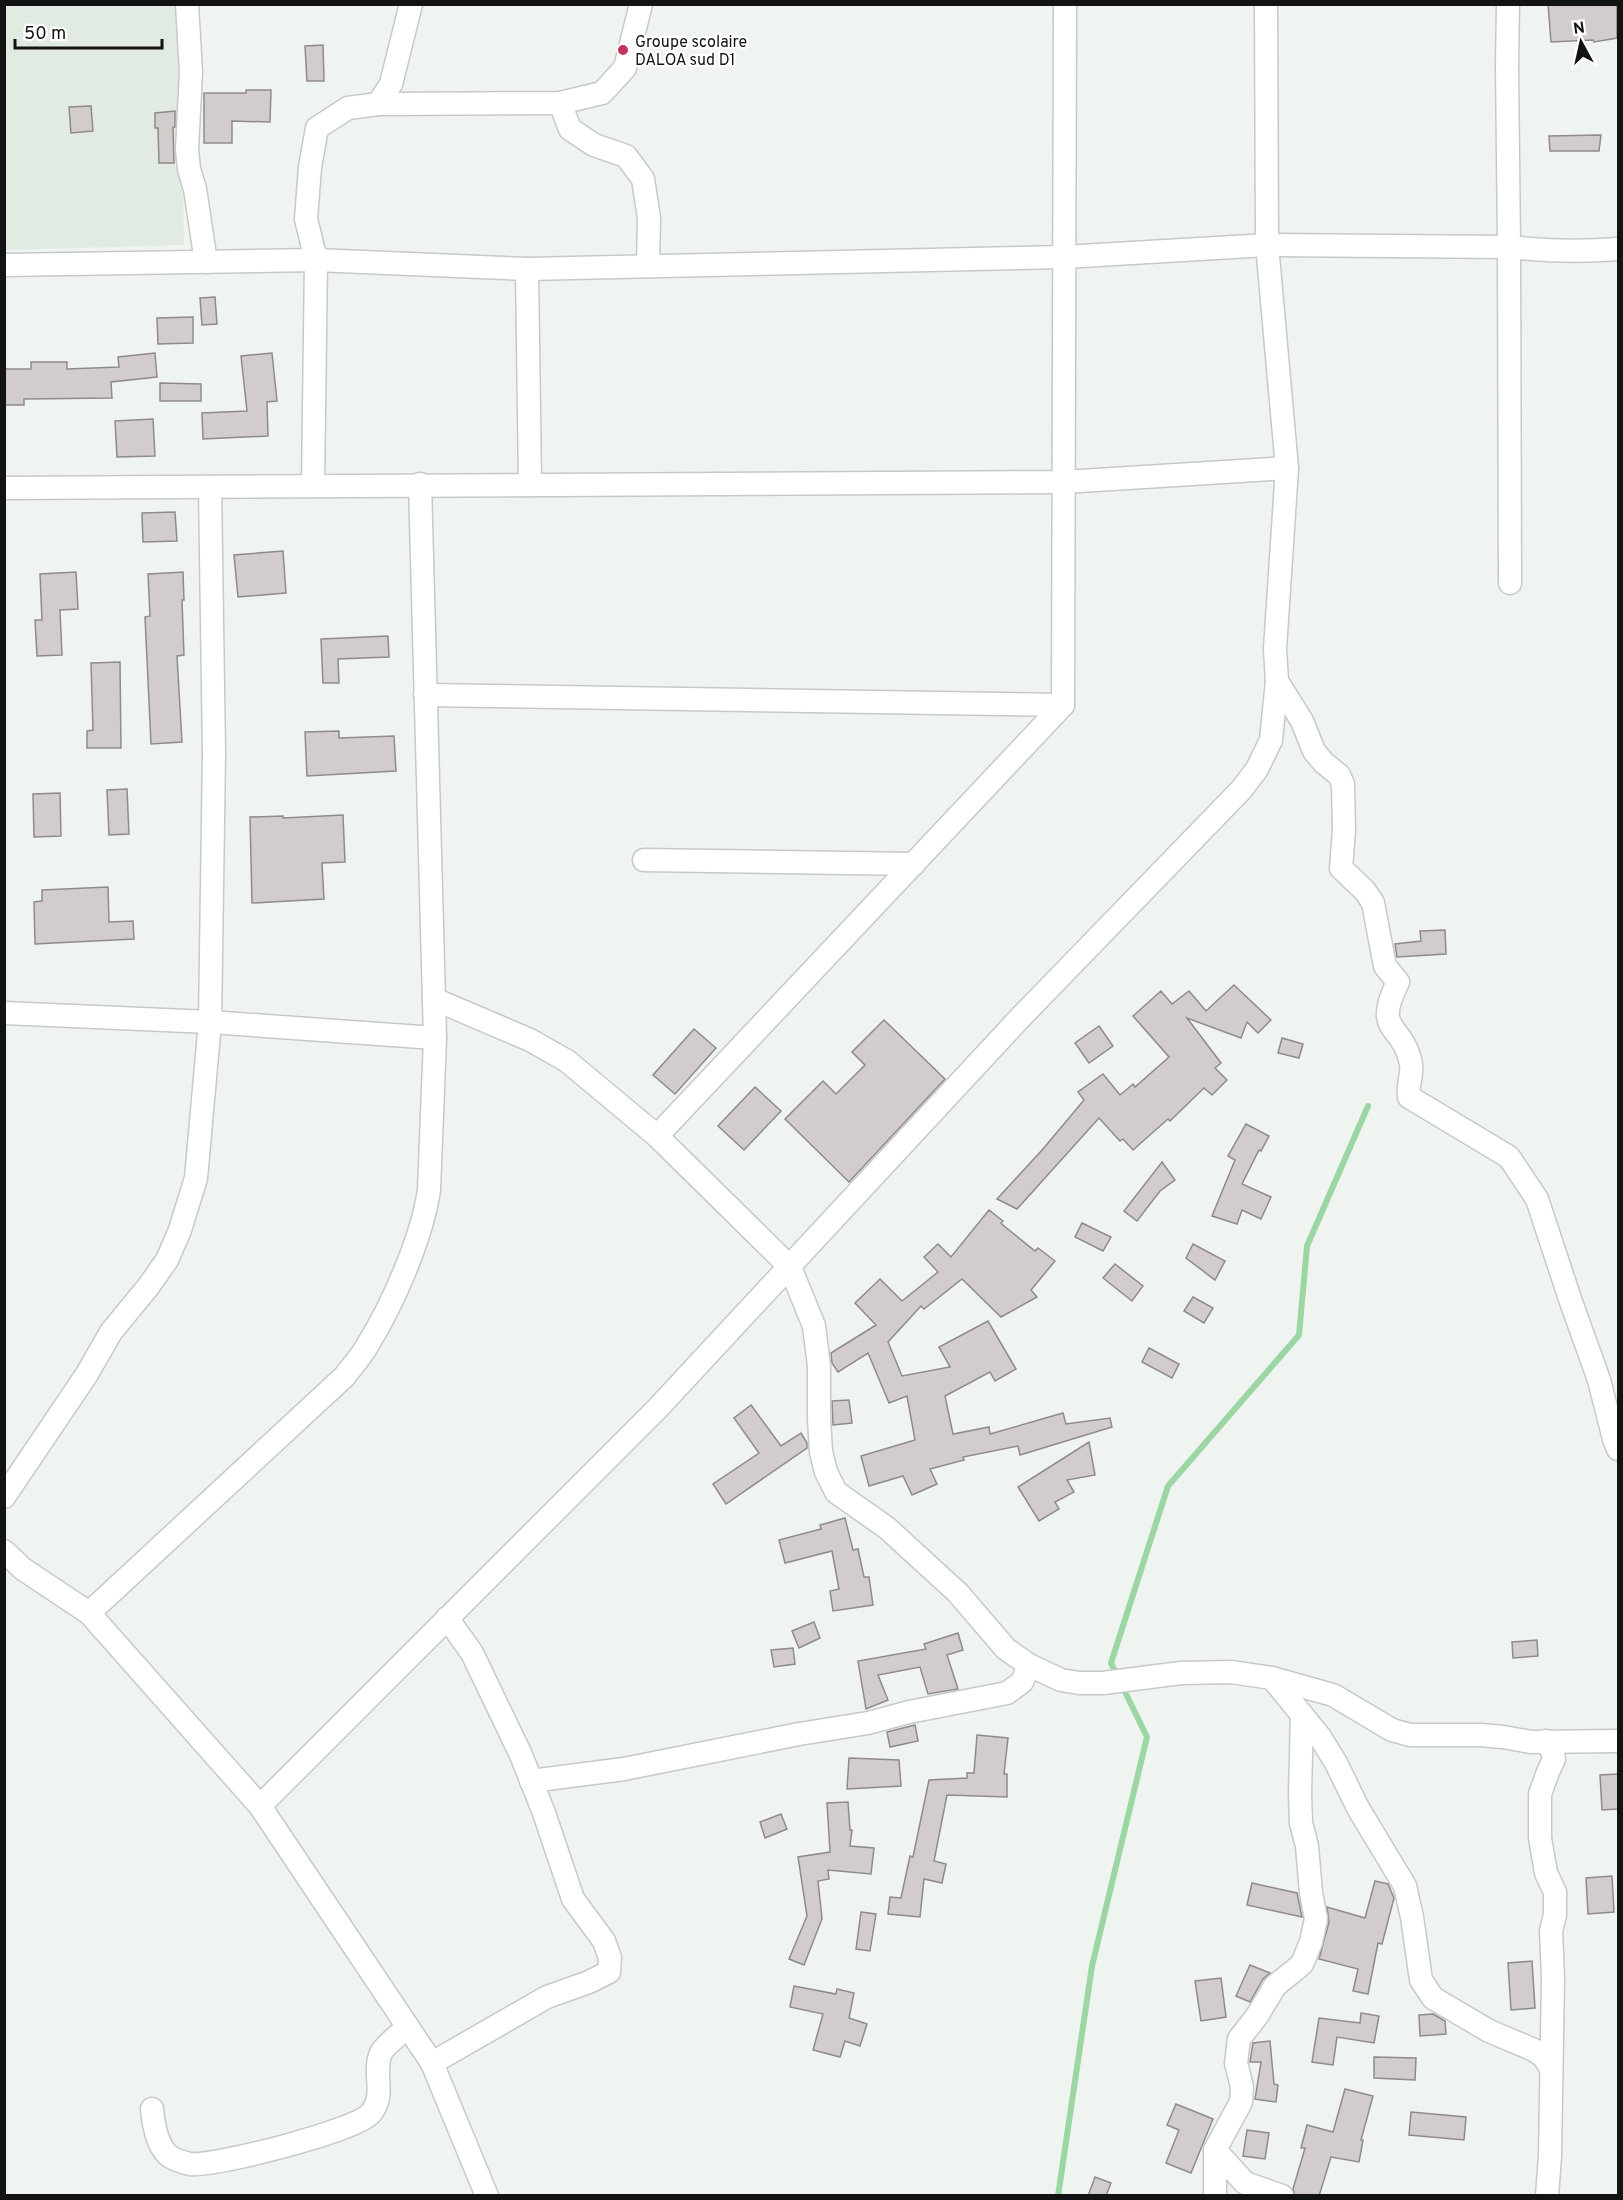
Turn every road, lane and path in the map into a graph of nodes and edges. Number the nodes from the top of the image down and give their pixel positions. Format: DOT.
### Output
graph roads {
  1 [pos="187,4"];
  2 [pos="411,4"];
  3 [pos="641,4"];
  4 [pos="1065,4"];
  5 [pos="1266,4"];
  6 [pos="1508,4"];
  7 [pos="560,103"];
  8 [pos="378,104"];
  9 [pos="1267,245"];
  10 [pos="1509,247"];
  11 [pos="1618,249"];
  12 [pos="1064,257"];
  13 [pos="316,260"];
  14 [pos="206,262"];
  15 [pos="4,265"];
  16 [pos="648,266"];
  17 [pos="527,269"];
  18 [pos="1287,468"];
  19 [pos="1064,482"];
  20 [pos="420,484"];
  21 [pos="530,484"];
  22 [pos="313,485"];
  23 [pos="210,487"];
  24 [pos="4,488"];
  25 [pos="1510,583"];
  26 [pos="1277,681"];
  27 [pos="425,695"];
  28 [pos="1063,705"];
  29 [pos="644,860"];
  30 [pos="914,864"];
  31 [pos="434,999"];
  32 [pos="4,1013"];
  33 [pos="210,1022"];
  34 [pos="435,1038"];
  35 [pos="657,1136"];
  36 [pos="790,1267"];
  37 [pos="1618,1449"];
  38 [pos="4,1497"];
  39 [pos="4,1551"];
  40 [pos="89,1613"];
  41 [pos="447,1618"];
  42 [pos="1029,1665"];
  43 [pos="1272,1678"];
  44 [pos="1302,1715"];
  45 [pos="1545,1741"];
  46 [pos="1618,1741"];
  47 [pos="531,1781"];
  48 [pos="260,1806"];
  49 [pos="408,2027"];
  50 [pos="432,2063"];
  51 [pos="1550,2067"];
  52 [pos="152,2109"];
  53 [pos="1215,2150"];
  54 [pos="487,2196"];
  55 [pos="1215,2196"];
  56 [pos="1282,2196"];
  57 [pos="1547,2196"];
  1 -- 14 [label="street"];
  2 -- 8 [label="street"];
  3 -- 7 [label="street"];
  4 -- 12 [label="street"];
  5 -- 9 [label="street"];
  6 -- 10 [label="street"];
  7 -- 8 [label="street"];
  7 -- 16 [label="street"];
  8 -- 13 [label="street"];
  9 -- 10 [label="street"];
  9 -- 12 [label="street"];
  9 -- 18 [label="street"];
  10 -- 11 [label="street"];
  10 -- 25 [label="street"];
  12 -- 16 [label="street"];
  12 -- 19 [label="street"];
  13 -- 14 [label="street"];
  13 -- 17 [label="street"];
  13 -- 22 [label="street"];
  14 -- 15 [label="street"];
  16 -- 17 [label="street"];
  17 -- 21 [label="street"];
  18 -- 19 [label="street"];
  18 -- 26 [label="street"];
  19 -- 21 [label="street"];
  19 -- 28 [label="street"];
  20 -- 21 [label="street"];
  20 -- 22 [label="street"];
  20 -- 27 [label="street"];
  22 -- 23 [label="street"];
  23 -- 24 [label="street"];
  23 -- 33 [label="street"];
  26 -- 36 [label="street"];
  26 -- 37 [label="street"];
  27 -- 28 [label="street"];
  27 -- 31 [label="street"];
  28 -- 30 [label="street"];
  29 -- 30 [label="street"];
  30 -- 35 [label="street"];
  31 -- 34 [label="street"];
  31 -- 35 [label="street"];
  32 -- 33 [label="street"];
  33 -- 34 [label="street"];
  33 -- 38 [label="street"];
  34 -- 40 [label="street"];
  35 -- 36 [label="street"];
  36 -- 41 [label="street"];
  36 -- 42 [label="street"];
  39 -- 40 [label="street"];
  40 -- 48 [label="street"];
  41 -- 47 [label="street"];
  41 -- 48 [label="street"];
  42 -- 43 [label="street"];
  42 -- 47 [label="street"];
  43 -- 44 [label="street"];
  43 -- 45 [label="street"];
  44 -- 51 [label="street"];
  44 -- 53 [label="street"];
  45 -- 46 [label="street"];
  45 -- 51 [label="street"];
  47 -- 50 [label="street"];
  48 -- 49 [label="street"];
  49 -- 50 [label="street"];
  49 -- 52 [label="street"];
  50 -- 54 [label="street"];
  51 -- 57 [label="street"];
  53 -- 55 [label="street"];
  53 -- 56 [label="street"];
}
